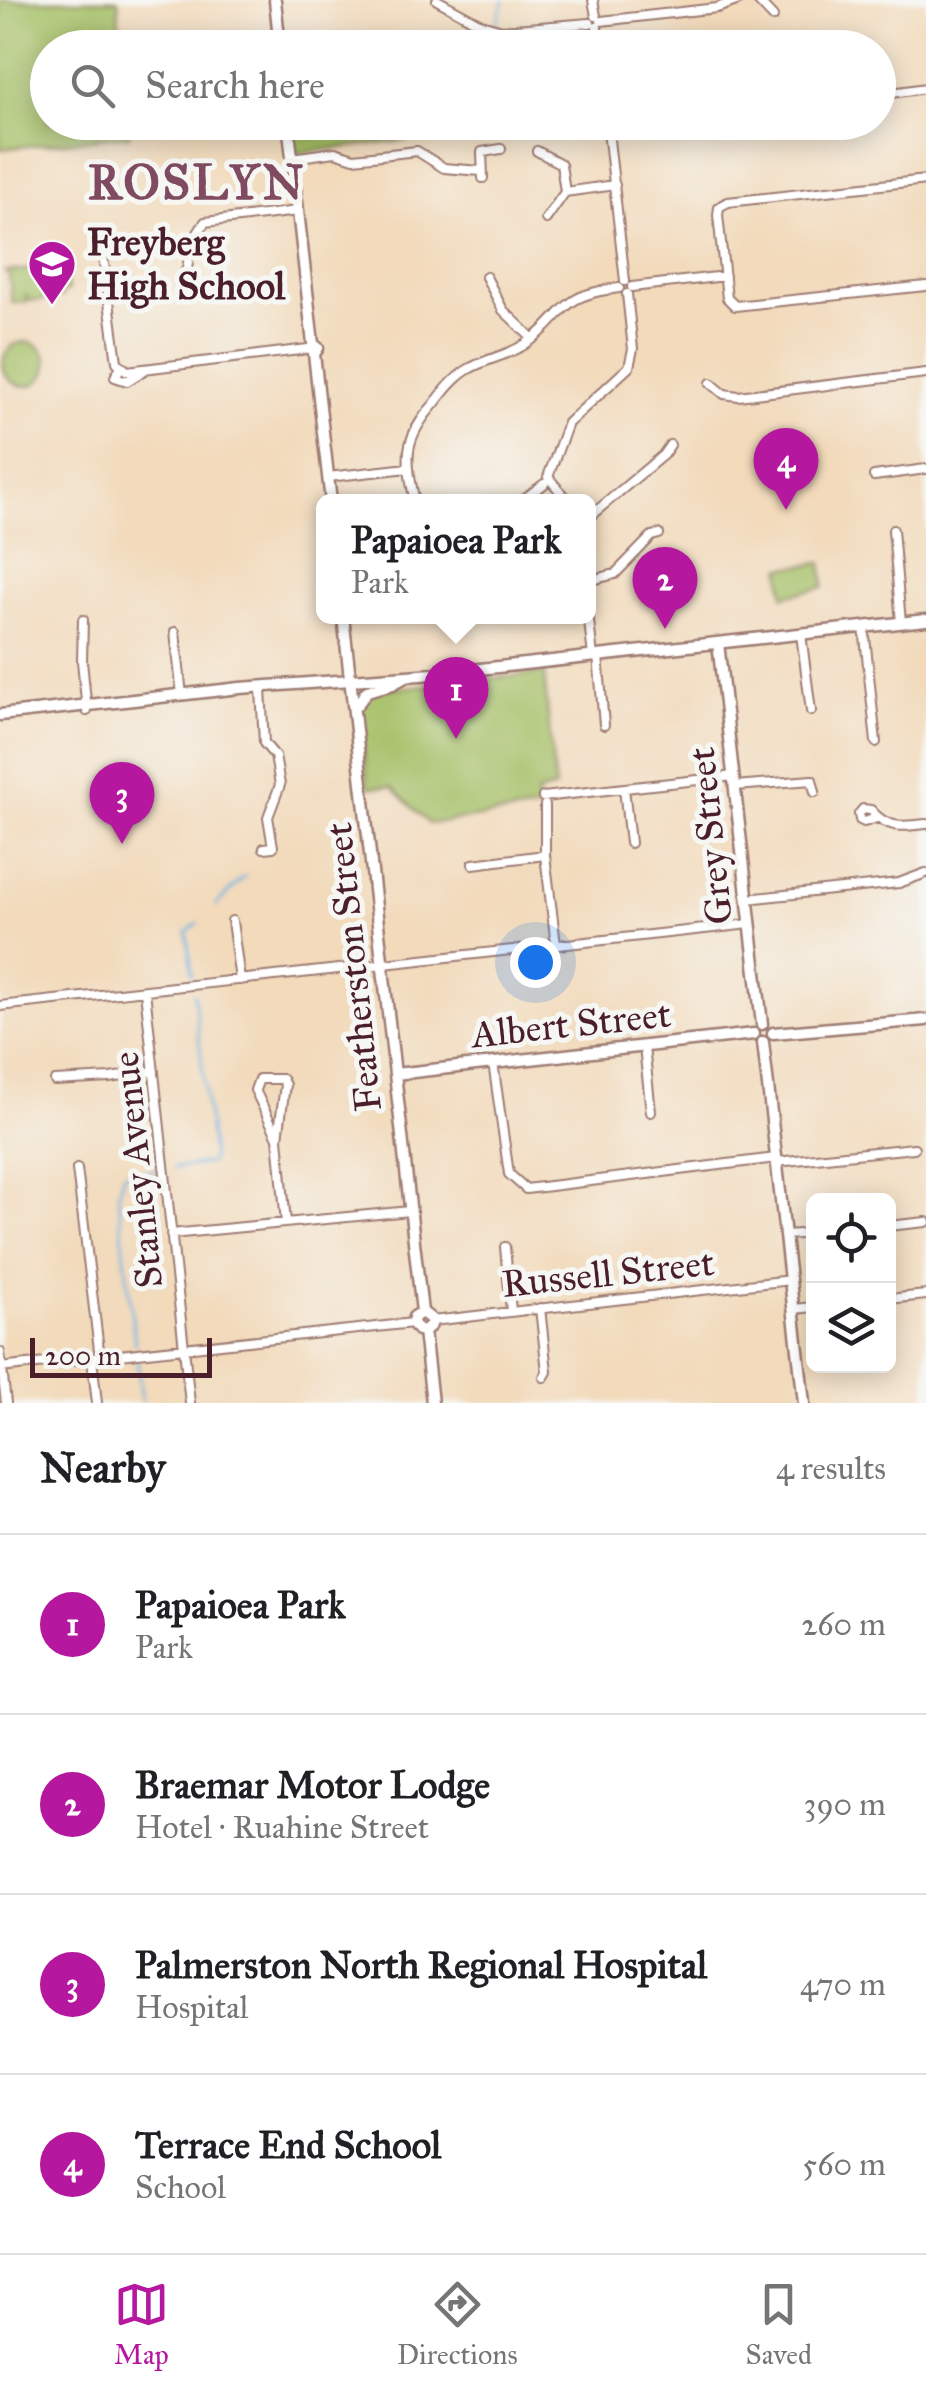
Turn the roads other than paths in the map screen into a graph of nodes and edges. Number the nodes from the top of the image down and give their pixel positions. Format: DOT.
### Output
graph roads {
  1 [pos="274,0"];
  2 [pos="593,0"];
  3 [pos="739,0"];
  4 [pos="757,0"];
  5 [pos="441,1"];
  6 [pos="773,17"];
  7 [pos="596,22"];
  8 [pos="278,30"];
  9 [pos="597,30"];
  10 [pos="926,88"];
  11 [pos="896,92"];
  12 [pos="290,140"];
  13 [pos="609,140"];
  14 [pos="502,150"];
  15 [pos="537,152"];
  16 [pos="292,158"];
  17 [pos="926,180"];
  18 [pos="614,186"];
  19 [pos="564,192"];
  20 [pos="298,211"];
  21 [pos="546,219"];
  22 [pos="100,232"];
  23 [pos="725,276"];
  24 [pos="486,277"];
  25 [pos="179,282"];
  26 [pos="926,286"];
  27 [pos="626,287"];
  28 [pos="533,339"];
  29 [pos="312,349"];
  30 [pos="926,373"];
  31 [pos="710,383"];
  32 [pos="670,446"];
  33 [pos="408,468"];
  34 [pos="926,469"];
  35 [pos="874,476"];
  36 [pos="328,477"];
  37 [pos="548,482"];
  38 [pos="329,494"];
  39 [pos="413,494"];
  40 [pos="531,494"];
  41 [pos="561,494"];
  42 [pos="596,511"];
  43 [pos="893,530"];
  44 [pos="659,534"];
  45 [pos="596,579"];
  46 [pos="84,620"];
  47 [pos="926,620"];
  48 [pos="901,622"];
  49 [pos="344,624"];
  50 [pos="590,624"];
  51 [pos="864,627"];
  52 [pos="175,632"];
  53 [pos="802,634"];
  54 [pos="718,642"];
  55 [pos="595,656"];
  56 [pos="407,676"];
  57 [pos="350,681"];
  58 [pos="256,689"];
  59 [pos="182,695"];
  60 [pos="87,709"];
  61 [pos="356,710"];
  62 [pos="811,711"];
  63 [pos="0,718"];
  64 [pos="604,725"];
  65 [pos="876,742"];
  66 [pos="734,781"];
  67 [pos="624,788"];
  68 [pos="815,792"];
  69 [pos="877,818"];
  70 [pos="926,824"];
  71 [pos="630,843"];
  72 [pos="264,848"];
  73 [pos="545,855"];
  74 [pos="473,864"];
  75 [pos="926,873"];
  76 [pos="748,899"];
  77 [pos="232,922"];
  78 [pos="750,924"];
  79 [pos="556,946"];
  80 [pos="383,964"];
  81 [pos="240,980"];
  82 [pos="145,990"];
  83 [pos="0,1006"];
  84 [pos="926,1020"];
  85 [pos="760,1033"];
  86 [pos="644,1047"];
  87 [pos="493,1063"];
  88 [pos="154,1071"];
  89 [pos="395,1074"];
  90 [pos="55,1081"];
  91 [pos="650,1112"];
  92 [pos="278,1138"];
  93 [pos="914,1148"];
  94 [pos="776,1160"];
  95 [pos="77,1169"];
  96 [pos="410,1211"];
  97 [pos="926,1222"];
  98 [pos="286,1223"];
  99 [pos="896,1225"];
  100 [pos="806,1233"];
  101 [pos="171,1234"];
  102 [pos="785,1235"];
  103 [pos="505,1247"];
  104 [pos="791,1280"];
  105 [pos="926,1296"];
  106 [pos="896,1298"];
  107 [pos="540,1308"];
  108 [pos="806,1308"];
  109 [pos="794,1309"];
  110 [pos="511,1311"];
  111 [pos="422,1312"];
  112 [pos="413,1323"];
  113 [pos="428,1326"];
  114 [pos="184,1348"];
  115 [pos="0,1352"];
  116 [pos="96,1358"];
  117 [pos="1,1368"];
  118 [pos="544,1376"];
  119 [pos="6,1403"];
  120 [pos="98,1403"];
  121 [pos="190,1403"];
  122 [pos="432,1403"];
  123 [pos="804,1403"];
  1 -- 8 [label="main road"];
  2 -- 7 [label="street"];
  3 -- 7 [label="street"];
  4 -- 6 [label="street"];
  5 -- 7 [label="street"];
  7 -- 9 [label="street"];
  10 -- 11 [label="street"];
  12 -- 16 [label="main road"];
  13 -- 18 [label="street"];
  14 -- 16 [label="street"];
  15 -- 19 [label="street"];
  16 -- 20 [label="main road"];
  17 -- 23 [label="street"];
  18 -- 19 [label="street"];
  18 -- 27 [label="street"];
  19 -- 21 [label="street"];
  20 -- 25 [label="street"];
  20 -- 29 [label="main road"];
  22 -- 29 [label="street"];
  23 -- 26 [label="street"];
  23 -- 27 [label="street"];
  24 -- 28 [label="street"];
  27 -- 28 [label="street"];
  27 -- 37 [label="street"];
  28 -- 33 [label="street"];
  29 -- 36 [label="main road"];
  30 -- 31 [label="street"];
  32 -- 42 [label="street"];
  33 -- 36 [label="street"];
  33 -- 39 [label="street"];
  34 -- 35 [label="street"];
  36 -- 38 [label="main road"];
  37 -- 40 [label="street"];
  37 -- 41 [label="street"];
  43 -- 48 [label="street"];
  44 -- 45 [label="street"];
  46 -- 60 [label="street"];
  47 -- 48 [label="main road"];
  48 -- 51 [label="main road"];
  49 -- 57 [label="main road, Featherston Street"];
  50 -- 55 [label="street"];
  51 -- 53 [label="main road"];
  51 -- 65 [label="street"];
  52 -- 59 [label="street"];
  53 -- 54 [label="main road"];
  53 -- 62 [label="street"];
  54 -- 55 [label="main road"];
  54 -- 66 [label="main road, Grey Street"];
  55 -- 56 [label="main road"];
  55 -- 64 [label="street"];
  56 -- 57 [label="main road"];
  56 -- 61 [label="main road"];
  57 -- 58 [label="main road"];
  57 -- 61 [label="main road, Featherston Street"];
  58 -- 59 [label="main road"];
  58 -- 60 [label="main road"];
  58 -- 72 [label="street"];
  59 -- 60 [label="main road"];
  60 -- 63 [label="main road"];
  61 -- 80 [label="main road, Featherston Street"];
  66 -- 67 [label="street"];
  66 -- 68 [label="street"];
  66 -- 76 [label="main road, Grey Street"];
  67 -- 71 [label="street"];
  67 -- 73 [label="street"];
  69 -- 70 [label="street"];
  73 -- 74 [label="street"];
  73 -- 79 [label="street"];
  75 -- 76 [label="street"];
  76 -- 78 [label="main road, Grey Street"];
  77 -- 81 [label="street"];
  78 -- 79 [label="street"];
  78 -- 85 [label="main road, Grey Street"];
  79 -- 80 [label="street"];
  80 -- 81 [label="street"];
  80 -- 89 [label="main road, Featherston Street"];
  81 -- 82 [label="street"];
  82 -- 83 [label="street"];
  82 -- 88 [label="street, Stanley Avenue"];
  84 -- 85 [label="main road"];
  85 -- 86 [label="main road, Albert Street"];
  85 -- 94 [label="main road, Grey Street"];
  86 -- 87 [label="main road, Albert Street"];
  86 -- 91 [label="street"];
  87 -- 89 [label="main road, Albert Street"];
  87 -- 94 [label="street"];
  88 -- 90 [label="street"];
  88 -- 101 [label="street, Stanley Avenue"];
  89 -- 96 [label="main road, Featherston Street"];
  92 -- 92 [label="street"];
  92 -- 98 [label="street"];
  93 -- 94 [label="street"];
  94 -- 102 [label="main road, Grey Street"];
  95 -- 116 [label="street"];
  96 -- 98 [label="street"];
  96 -- 111 [label="main road, Featherston Street"];
  97 -- 99 [label="street"];
  98 -- 101 [label="street"];
  100 -- 102 [label="street"];
  101 -- 114 [label="street, Stanley Avenue"];
  102 -- 104 [label="main road, Grey Street"];
  103 -- 110 [label="street"];
  104 -- 107 [label="street, Russell Street"];
  104 -- 109 [label="main road, Grey Street"];
  105 -- 106 [label="street"];
  107 -- 110 [label="street, Russell Street"];
  107 -- 118 [label="street"];
  108 -- 109 [label="street"];
  109 -- 123 [label="main road, Grey Street"];
  110 -- 113 [label="street, Russell Street"];
  111 -- 112 [label="main road"];
  111 -- 113 [label="main road"];
  112 -- 113 [label="main road"];
  112 -- 114 [label="street"];
  113 -- 122 [label="main road"];
  114 -- 116 [label="street"];
  114 -- 121 [label="street, Stanley Avenue"];
  115 -- 117 [label="street"];
  116 -- 117 [label="street"];
  116 -- 120 [label="street"];
  117 -- 119 [label="street"];
}
